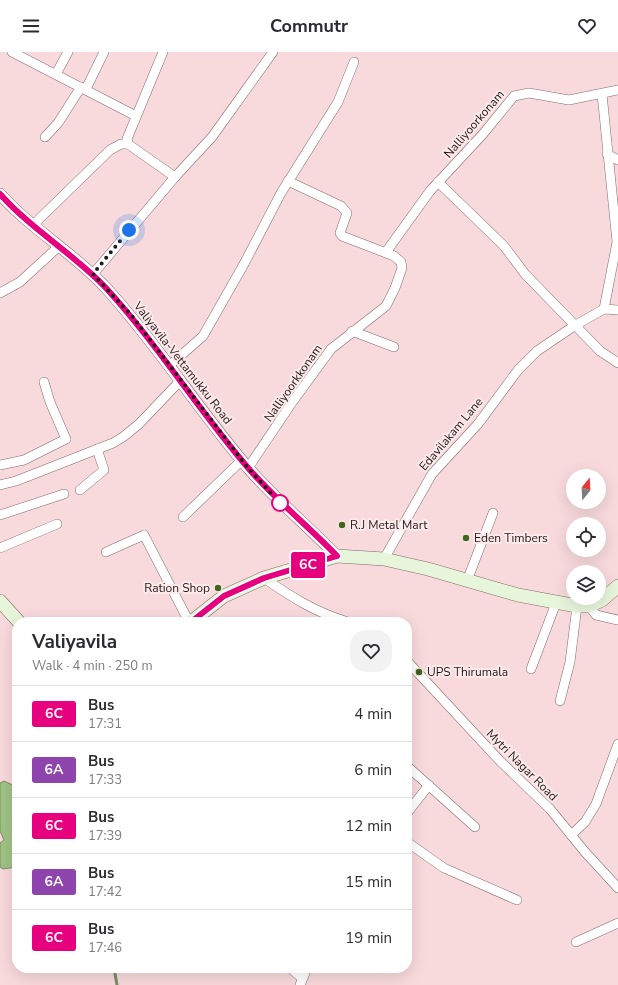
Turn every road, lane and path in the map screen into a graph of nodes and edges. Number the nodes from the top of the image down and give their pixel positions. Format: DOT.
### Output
graph roads {
  1 [pos="12,52"];
  2 [pos="68,52"];
  3 [pos="104,52"];
  4 [pos="163,52"];
  5 [pos="273,52"];
  6 [pos="354,62"];
  7 [pos="56,74"];
  8 [pos="84,88"];
  9 [pos="618,90"];
  10 [pos="602,94"];
  11 [pos="136,116"];
  12 [pos="45,138"];
  13 [pos="128,144"];
  14 [pos="607,154"];
  15 [pos="618,160"];
  16 [pos="174,177"];
  17 [pos="288,181"];
  18 [pos="438,182"];
  19 [pos="0,194"];
  20 [pos="33,225"];
  21 [pos="618,242"];
  22 [pos="58,247"];
  23 [pos="386,252"];
  24 [pos="93,274"];
  25 [pos="0,293"];
  26 [pos="604,309"];
  27 [pos="618,310"];
  28 [pos="574,326"];
  29 [pos="352,331"];
  30 [pos="394,347"];
  31 [pos="618,363"];
  32 [pos="169,366"];
  33 [pos="180,381"];
  34 [pos="44,382"];
  35 [pos="97,449"];
  36 [pos="245,464"];
  37 [pos="0,465"];
  38 [pos="0,485"];
  39 [pos="80,490"];
  40 [pos="64,494"];
  41 [pos="493,513"];
  42 [pos="0,515"];
  43 [pos="183,517"];
  44 [pos="57,524"];
  45 [pos="0,548"];
  46 [pos="106,552"];
  47 [pos="337,556"];
  48 [pos="384,559"];
  49 [pos="264,578"];
  50 [pos="467,580"];
  51 [pos="618,586"];
  52 [pos="0,601"];
  53 [pos="556,603"];
  54 [pos="583,606"];
  55 [pos="14,617"];
  56 [pos="187,617"];
  57 [pos="197,617"];
  58 [pos="330,617"];
  59 [pos="618,620"];
  60 [pos="412,666"];
  61 [pos="531,669"];
  62 [pos="560,701"];
  63 [pos="618,744"];
  64 [pos="412,770"];
  65 [pos="429,785"];
  66 [pos="412,807"];
  67 [pos="475,827"];
  68 [pos="571,835"];
  69 [pos="412,846"];
  70 [pos="617,882"];
  71 [pos="517,900"];
  72 [pos="618,923"];
  73 [pos="576,942"];
  74 [pos="294,973"];
  75 [pos="301,982"];
  1 -- 7 [label="street"];
  2 -- 7 [label="street"];
  3 -- 8 [label="street"];
  4 -- 11 [label="street"];
  5 -- 16 [label="street"];
  6 -- 17 [label="street"];
  7 -- 8 [label="street"];
  8 -- 11 [label="street"];
  8 -- 12 [label="street"];
  9 -- 10 [label="street, Nalliyoorkonam"];
  10 -- 14 [label="street"];
  10 -- 18 [label="street, Nalliyoorkonam"];
  11 -- 13 [label="street"];
  13 -- 16 [label="street"];
  13 -- 20 [label="street"];
  14 -- 15 [label="street"];
  14 -- 21 [label="street"];
  16 -- 24 [label="street"];
  17 -- 23 [label="street"];
  17 -- 32 [label="street"];
  18 -- 23 [label="street, Nalliyoorkonam"];
  18 -- 28 [label="street"];
  19 -- 20 [label="street, Valiyavila-Vettamukku Road"];
  20 -- 22 [label="street, Valiyavila-Vettamukku Road"];
  21 -- 26 [label="street"];
  22 -- 24 [label="street, Valiyavila-Vettamukku Road"];
  22 -- 25 [label="street"];
  23 -- 29 [label="street, Nalliyoorkkonam"];
  24 -- 32 [label="street, Valiyavila-Vettamukku Road"];
  26 -- 27 [label="street"];
  26 -- 28 [label="street, Edavilakam Lane"];
  28 -- 31 [label="street"];
  28 -- 48 [label="street, Edavilakam Lane"];
  29 -- 30 [label="street"];
  29 -- 36 [label="street, Nalliyoorkkonam"];
  32 -- 33 [label="street, Valiyavila-Vettamukku Road"];
  33 -- 35 [label="street"];
  33 -- 36 [label="street, Valiyavila-Vettamukku Road"];
  34 -- 37 [label="street"];
  35 -- 38 [label="street"];
  35 -- 39 [label="street"];
  36 -- 43 [label="street, Nalliyoorkkonam"];
  36 -- 47 [label="street, Valiyavila-Vettamukku Road"];
  40 -- 42 [label="street"];
  41 -- 50 [label="street"];
  44 -- 45 [label="street"];
  46 -- 56 [label="street"];
  47 -- 48 [label="main road"];
  47 -- 49 [label="main road"];
  48 -- 50 [label="main road"];
  49 -- 57 [label="main road"];
  49 -- 58 [label="street"];
  50 -- 53 [label="main road"];
  51 -- 54 [label="main road"];
  52 -- 55 [label="main road"];
  53 -- 54 [label="main road"];
  53 -- 61 [label="street"];
  54 -- 59 [label="street"];
  54 -- 62 [label="street"];
  60 -- 68 [label="street, Mytri Nagar Road"];
  63 -- 68 [label="street"];
  64 -- 65 [label="street"];
  65 -- 66 [label="street"];
  65 -- 67 [label="street"];
  68 -- 70 [label="street, Mytri Nagar Road"];
  69 -- 71 [label="street"];
  72 -- 73 [label="street"];
  74 -- 75 [label="street"];
}
